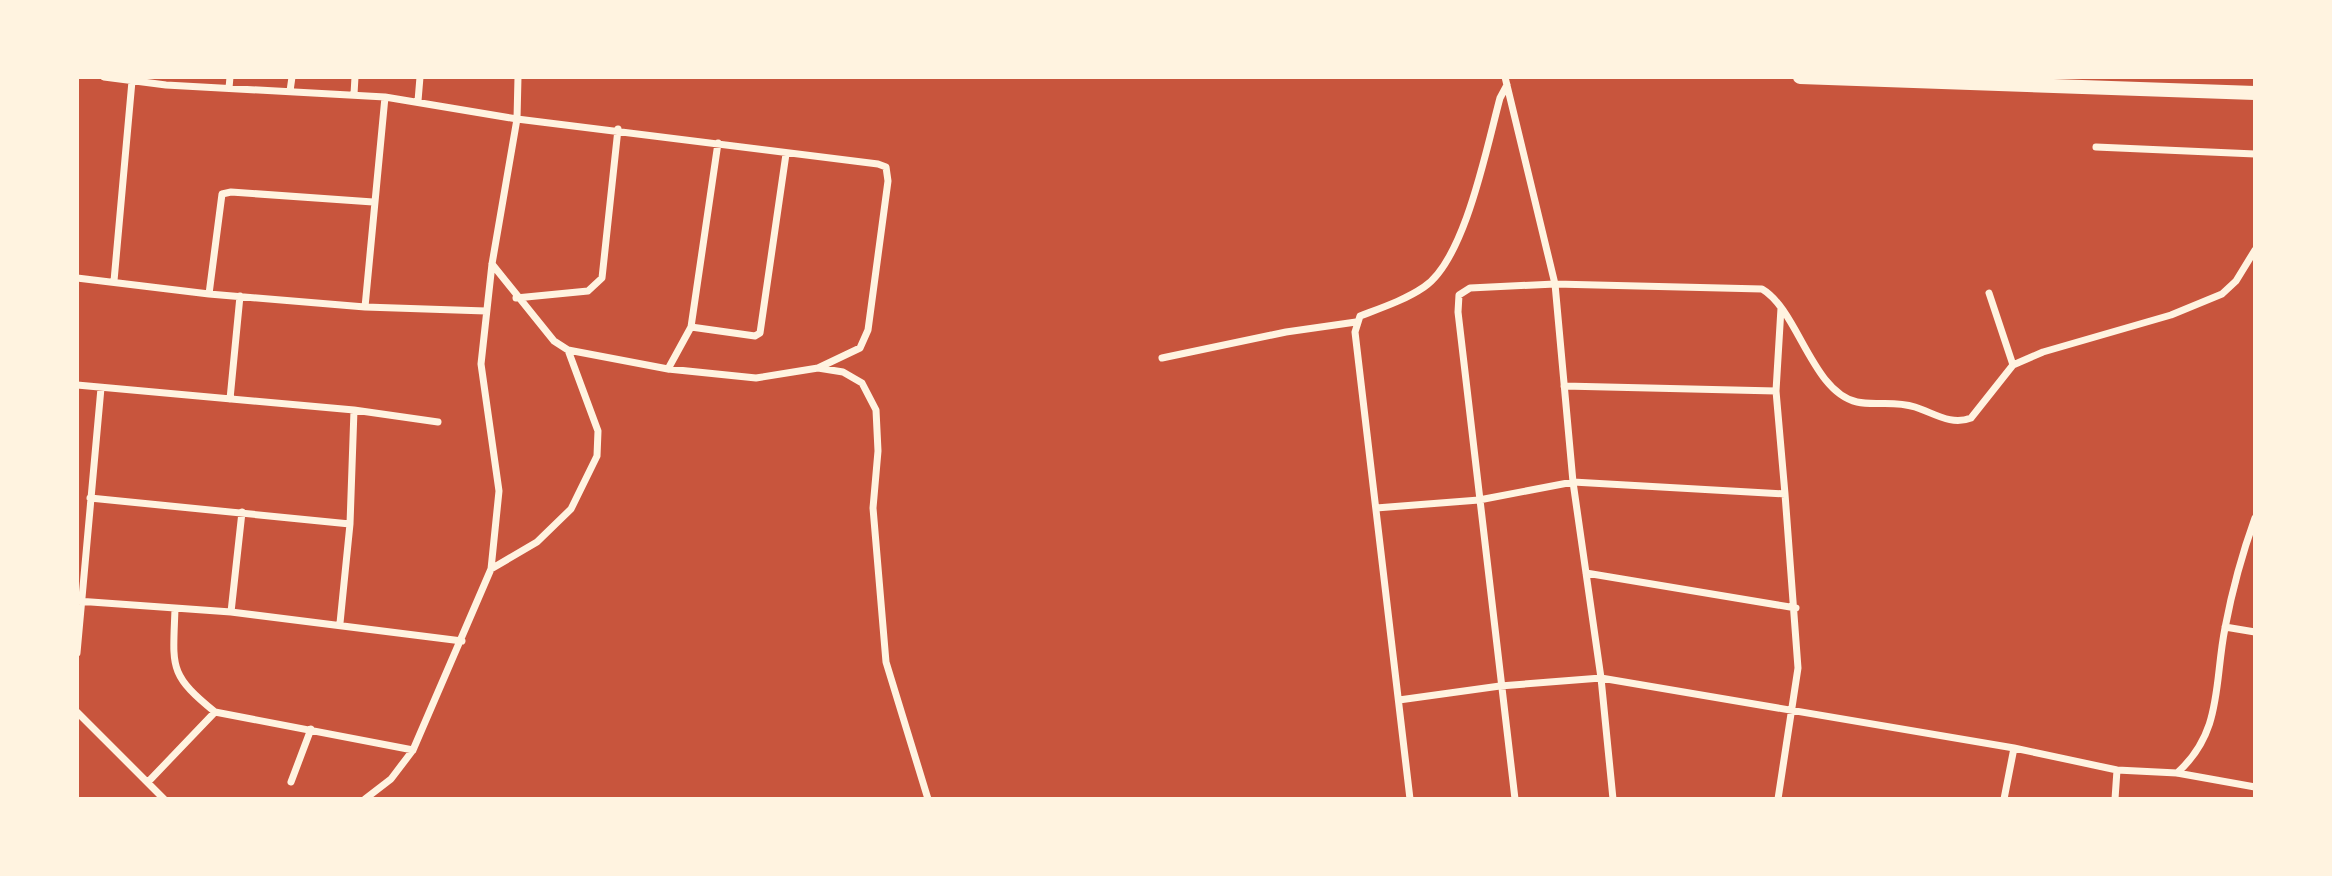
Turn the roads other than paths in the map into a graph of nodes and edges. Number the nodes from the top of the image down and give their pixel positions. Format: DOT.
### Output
graph roads {
  1 [pos="104,77"];
  2 [pos="230,77"];
  3 [pos="292,77"];
  4 [pos="355,77"];
  5 [pos="421,77"];
  6 [pos="518,77"];
  7 [pos="1800,77"];
  8 [pos="132,81"];
  9 [pos="166,81"];
  10 [pos="1506,81"];
  11 [pos="229,88"];
  12 [pos="290,91"];
  13 [pos="2255,93"];
  14 [pos="354,94"];
  15 [pos="385,97"];
  16 [pos="418,101"];
  17 [pos="517,119"];
  18 [pos="618,130"];
  19 [pos="718,143"];
  20 [pos="2096,147"];
  21 [pos="786,154"];
  22 [pos="2255,154"];
  23 [pos="373,202"];
  24 [pos="2255,250"];
  25 [pos="492,264"];
  26 [pos="77,278"];
  27 [pos="114,281"];
  28 [pos="1555,284"];
  29 [pos="1989,293"];
  30 [pos="209,294"];
  31 [pos="240,296"];
  32 [pos="516,298"];
  33 [pos="365,307"];
  34 [pos="1781,307"];
  35 [pos="486,311"];
  36 [pos="1356,322"];
  37 [pos="691,327"];
  38 [pos="568,350"];
  39 [pos="1162,358"];
  40 [pos="2013,365"];
  41 [pos="818,368"];
  42 [pos="668,369"];
  43 [pos="77,385"];
  44 [pos="1564,386"];
  45 [pos="102,388"];
  46 [pos="1776,391"];
  47 [pos="230,399"];
  48 [pos="354,411"];
  49 [pos="438,422"];
  50 [pos="1573,482"];
  51 [pos="1785,494"];
  52 [pos="90,498"];
  53 [pos="1479,500"];
  54 [pos="1376,508"];
  55 [pos="242,512"];
  56 [pos="2255,518"];
  57 [pos="349,524"];
  58 [pos="491,569"];
  59 [pos="1586,573"];
  60 [pos="80,601"];
  61 [pos="1796,608"];
  62 [pos="175,610"];
  63 [pos="231,612"];
  64 [pos="340,623"];
  65 [pos="2225,627"];
  66 [pos="2255,632"];
  67 [pos="462,641"];
  68 [pos="77,653"];
  69 [pos="1601,678"];
  70 [pos="1500,686"];
  71 [pos="1399,700"];
  72 [pos="1794,710"];
  73 [pos="77,712"];
  74 [pos="215,712"];
  75 [pos="311,729"];
  76 [pos="2014,748"];
  77 [pos="413,750"];
  78 [pos="2117,770"];
  79 [pos="2177,773"];
  80 [pos="148,782"];
  81 [pos="291,782"];
  82 [pos="2255,787"];
  83 [pos="164,799"];
  84 [pos="365,799"];
  85 [pos="928,799"];
  86 [pos="1410,799"];
  87 [pos="1514,799"];
  88 [pos="1614,799"];
  89 [pos="1778,799"];
  90 [pos="2004,799"];
  91 [pos="2115,799"];
  1 -- 8 [label="street"];
  2 -- 11 [label="street"];
  3 -- 12 [label="street"];
  4 -- 14 [label="street"];
  5 -- 16 [label="street"];
  6 -- 17 [label="street"];
  7 -- 13 [label="highway"];
  8 -- 9 [label="street"];
  8 -- 27 [label="street"];
  9 -- 11 [label="street"];
  10 -- 28 [label="street"];
  10 -- 36 [label="street"];
  11 -- 12 [label="street"];
  12 -- 14 [label="street"];
  14 -- 15 [label="street"];
  15 -- 16 [label="street"];
  15 -- 23 [label="street"];
  16 -- 17 [label="street"];
  17 -- 18 [label="street"];
  17 -- 25 [label="street"];
  18 -- 19 [label="street"];
  18 -- 32 [label="street"];
  19 -- 21 [label="street"];
  19 -- 37 [label="street"];
  20 -- 22 [label="street"];
  21 -- 37 [label="street"];
  21 -- 41 [label="street"];
  23 -- 30 [label="street"];
  23 -- 33 [label="street"];
  24 -- 40 [label="street"];
  25 -- 32 [label="street"];
  25 -- 35 [label="street"];
  26 -- 27 [label="street"];
  27 -- 30 [label="street"];
  28 -- 34 [label="street"];
  28 -- 44 [label="street"];
  28 -- 53 [label="street"];
  29 -- 40 [label="street"];
  30 -- 31 [label="street"];
  31 -- 33 [label="street"];
  31 -- 47 [label="street"];
  32 -- 38 [label="street"];
  33 -- 35 [label="street"];
  34 -- 40 [label="street"];
  34 -- 46 [label="street"];
  35 -- 58 [label="street"];
  36 -- 39 [label="street"];
  36 -- 54 [label="street"];
  37 -- 42 [label="street"];
  38 -- 42 [label="street"];
  38 -- 58 [label="street"];
  41 -- 42 [label="street"];
  41 -- 85 [label="street"];
  43 -- 45 [label="street"];
  44 -- 46 [label="street"];
  44 -- 50 [label="street"];
  45 -- 47 [label="street"];
  45 -- 52 [label="street"];
  46 -- 51 [label="street"];
  47 -- 48 [label="street"];
  48 -- 49 [label="street"];
  48 -- 57 [label="street"];
  50 -- 51 [label="street"];
  50 -- 53 [label="street"];
  50 -- 59 [label="street"];
  51 -- 61 [label="street"];
  52 -- 55 [label="street"];
  52 -- 60 [label="street"];
  53 -- 54 [label="street"];
  53 -- 70 [label="street"];
  54 -- 71 [label="street"];
  55 -- 57 [label="street"];
  55 -- 63 [label="street"];
  56 -- 65 [label="street"];
  57 -- 64 [label="street"];
  58 -- 67 [label="street"];
  59 -- 61 [label="street"];
  59 -- 69 [label="street"];
  60 -- 62 [label="street"];
  60 -- 68 [label="street"];
  61 -- 72 [label="street"];
  62 -- 63 [label="street"];
  62 -- 74 [label="street"];
  63 -- 64 [label="street"];
  64 -- 67 [label="street"];
  65 -- 66 [label="street"];
  65 -- 79 [label="street"];
  67 -- 77 [label="street"];
  69 -- 70 [label="street"];
  69 -- 72 [label="street"];
  69 -- 88 [label="street"];
  70 -- 71 [label="street"];
  70 -- 87 [label="street"];
  71 -- 86 [label="street"];
  72 -- 76 [label="street"];
  72 -- 89 [label="street"];
  73 -- 80 [label="street"];
  74 -- 75 [label="street"];
  74 -- 80 [label="street"];
  75 -- 77 [label="street"];
  75 -- 81 [label="street"];
  76 -- 78 [label="street"];
  76 -- 90 [label="street"];
  77 -- 84 [label="street"];
  78 -- 79 [label="street"];
  78 -- 91 [label="street"];
  79 -- 82 [label="street"];
  80 -- 83 [label="street"];
}
